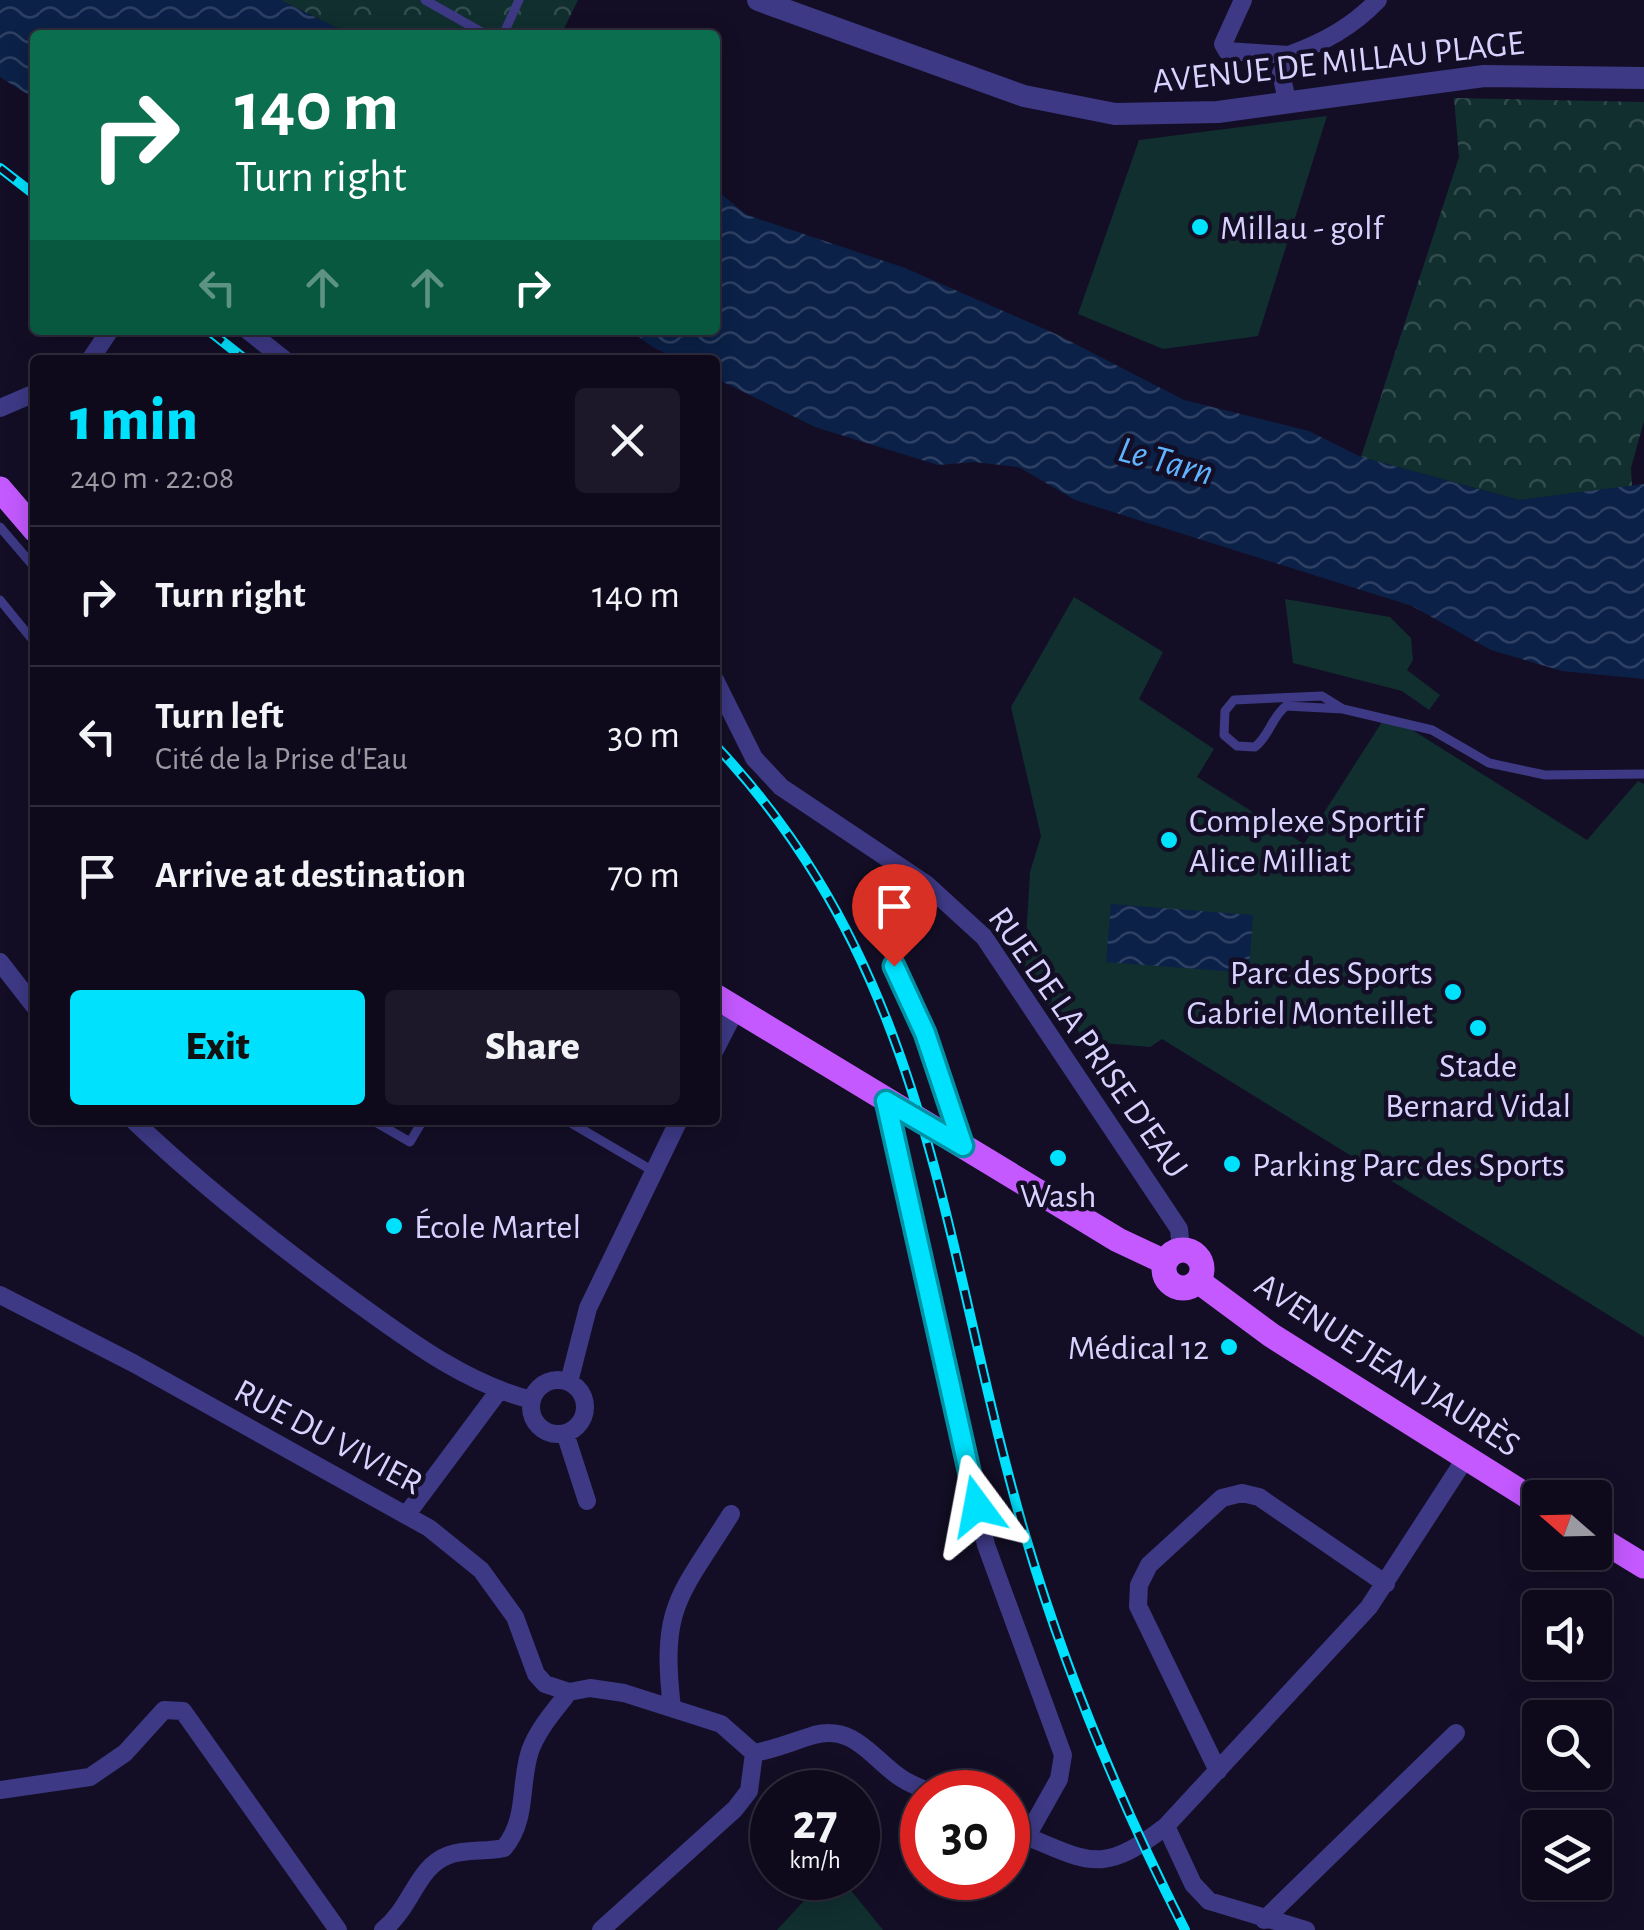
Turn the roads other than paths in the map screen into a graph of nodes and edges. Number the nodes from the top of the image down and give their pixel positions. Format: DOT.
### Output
graph roads {
  1 [pos="424,0"];
  2 [pos="519,0"];
  3 [pos="758,0"];
  4 [pos="1243,0"];
  5 [pos="1378,0"];
  6 [pos="479,30"];
  7 [pos="505,30"];
  8 [pos="1289,55"];
  9 [pos="1644,78"];
  10 [pos="1287,102"];
  11 [pos="253,335"];
  12 [pos="279,355"];
  13 [pos="30,395"];
  14 [pos="0,408"];
  15 [pos="3,497"];
  16 [pos="30,525"];
  17 [pos="0,527"];
  18 [pos="30,562"];
  19 [pos="0,600"];
  20 [pos="30,637"];
  21 [pos="720,690"];
  22 [pos="1343,709"];
  23 [pos="1644,774"];
  24 [pos="0,962"];
  25 [pos="894,966"];
  26 [pos="30,1001"];
  27 [pos="726,1003"];
  28 [pos="720,1029"];
  29 [pos="886,1101"];
  30 [pos="137,1125"];
  31 [pos="381,1125"];
  32 [pos="420,1125"];
  33 [pos="574,1125"];
  34 [pos="676,1125"];
  35 [pos="963,1146"];
  36 [pos="653,1172"];
  37 [pos="1173,1256"];
  38 [pos="0,1295"];
  39 [pos="569,1382"];
  40 [pos="498,1392"];
  41 [pos="532,1400"];
  42 [pos="564,1433"];
  43 [pos="1464,1459"];
  44 [pos="1522,1493"];
  45 [pos="587,1502"];
  46 [pos="406,1514"];
  47 [pos="731,1514"];
  48 [pos="1612,1546"];
  49 [pos="1644,1566"];
  50 [pos="1386,1584"];
  51 [pos="569,1692"];
  52 [pos="672,1708"];
  53 [pos="1456,1733"];
  54 [pos="754,1754"];
  55 [pos="1218,1771"];
  56 [pos="900,1778"];
  57 [pos="0,1790"];
  58 [pos="1166,1826"];
  59 [pos="1030,1831"];
  60 [pos="1030,1837"];
  61 [pos="1264,1920"];
  62 [pos="338,1930"];
  63 [pos="383,1930"];
  64 [pos="601,1930"];
  65 [pos="1306,1930"];
  1 -- 6 [label="lane"];
  2 -- 7 [label="lane"];
  3 -- 10 [label="street, AVENUE DE MILLAU PLAGE"];
  4 -- 8 [label="street"];
  5 -- 8 [label="street"];
  8 -- 10 [label="street"];
  9 -- 10 [label="street, AVENUE DE MILLAU PLAGE"];
  11 -- 12 [label="street"];
  13 -- 14 [label="street"];
  15 -- 16 [label="main road"];
  17 -- 18 [label="lane"];
  19 -- 20 [label="lane"];
  21 -- 37 [label="street, RUE DE LA PRISE D'EAU"];
  22 -- 22 [label="lane"];
  22 -- 23 [label="lane"];
  24 -- 26 [label="street"];
  25 -- 35 [label="street"];
  27 -- 28 [label="street"];
  27 -- 29 [label="main road"];
  29 -- 35 [label="main road"];
  29 -- 59 [label="street"];
  30 -- 40 [label="street"];
  31 -- 32 [label="lane"];
  33 -- 36 [label="lane"];
  34 -- 36 [label="street"];
  35 -- 37 [label="main road"];
  36 -- 39 [label="street"];
  37 -- 43 [label="main road, AVENUE JEAN JAURÈS"];
  38 -- 46 [label="street, RUE DU VIVIER"];
  39 -- 41 [label="street"];
  39 -- 42 [label="street"];
  40 -- 41 [label="street"];
  40 -- 46 [label="street"];
  41 -- 42 [label="street"];
  42 -- 45 [label="street"];
  43 -- 44 [label="main road, AVENUE JEAN JAURÈS"];
  43 -- 50 [label="street"];
  46 -- 51 [label="street, RUE DU VIVIER"];
  47 -- 52 [label="street"];
  48 -- 49 [label="main road"];
  50 -- 55 [label="street"];
  50 -- 55 [label="street"];
  51 -- 52 [label="street"];
  51 -- 63 [label="street"];
  52 -- 54 [label="street"];
  53 -- 61 [label="street"];
  54 -- 56 [label="street"];
  54 -- 64 [label="street"];
  55 -- 58 [label="street"];
  57 -- 62 [label="street"];
  58 -- 60 [label="street"];
  58 -- 61 [label="street"];
  61 -- 65 [label="street"];
}
